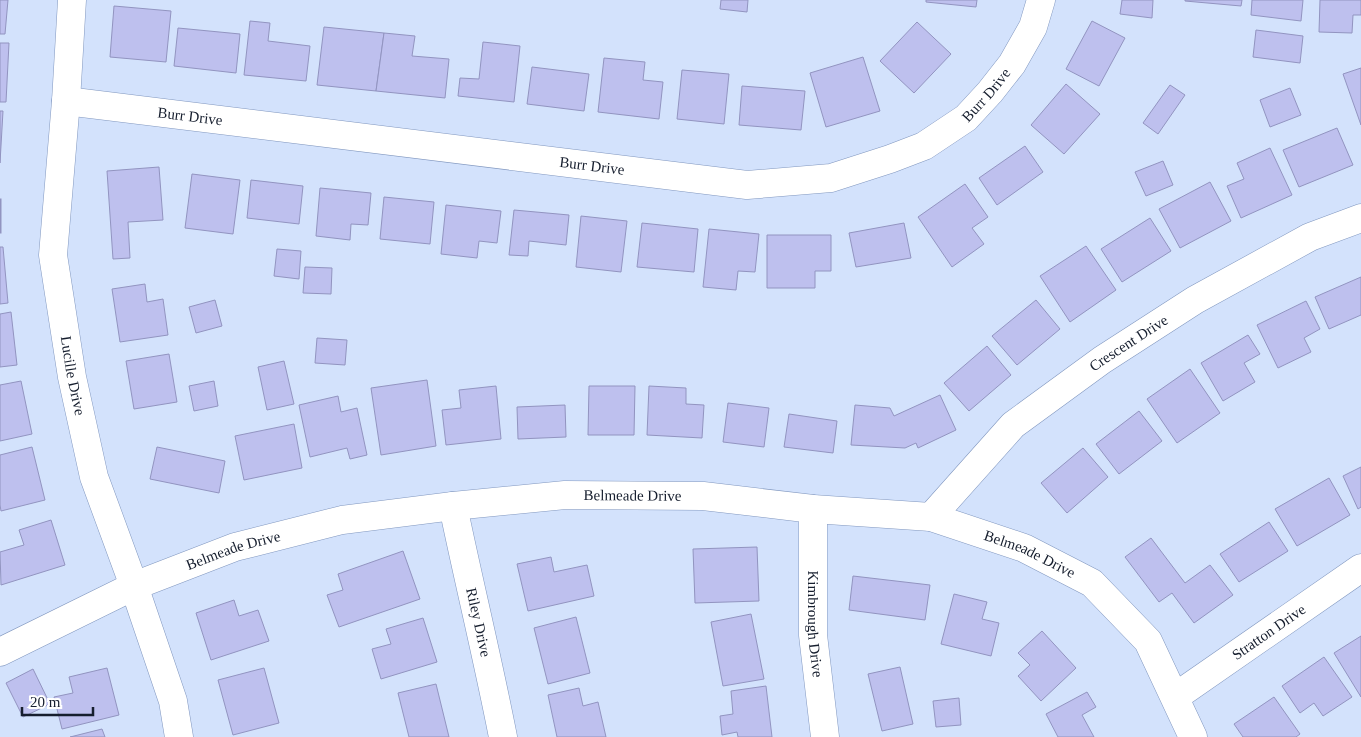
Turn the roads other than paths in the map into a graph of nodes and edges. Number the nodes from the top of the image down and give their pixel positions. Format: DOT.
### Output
graph roads {
  1 [pos="72,0"];
  2 [pos="1041,0"];
  3 [pos="66,101"];
  4 [pos="1361,218"];
  5 [pos="453,506"];
  6 [pos="813,509"];
  7 [pos="931,517"];
  8 [pos="1361,568"];
  9 [pos="134,586"];
  10 [pos="0,652"];
  11 [pos="1175,697"];
  12 [pos="179,737"];
  13 [pos="503,737"];
  14 [pos="825,737"];
  15 [pos="1193,737"];
  1 -- 3 [label="street, Lucille Drive"];
  2 -- 3 [label="street, Burr Drive"];
  3 -- 9 [label="street, Lucille Drive"];
  4 -- 7 [label="street, Crescent Drive"];
  5 -- 6 [label="street, Belmeade Drive"];
  5 -- 9 [label="street, Belmeade Drive"];
  5 -- 13 [label="street, Riley Drive"];
  6 -- 7 [label="street, Belmeade Drive"];
  6 -- 14 [label="street, Kimbrough Drive"];
  7 -- 11 [label="street, Belmeade Drive"];
  8 -- 11 [label="street, Stratton Drive"];
  9 -- 10 [label="street, Belmeade Drive"];
  9 -- 12 [label="street, Lucille Drive"];
  11 -- 15 [label="street, Belmeade Drive"];
}
